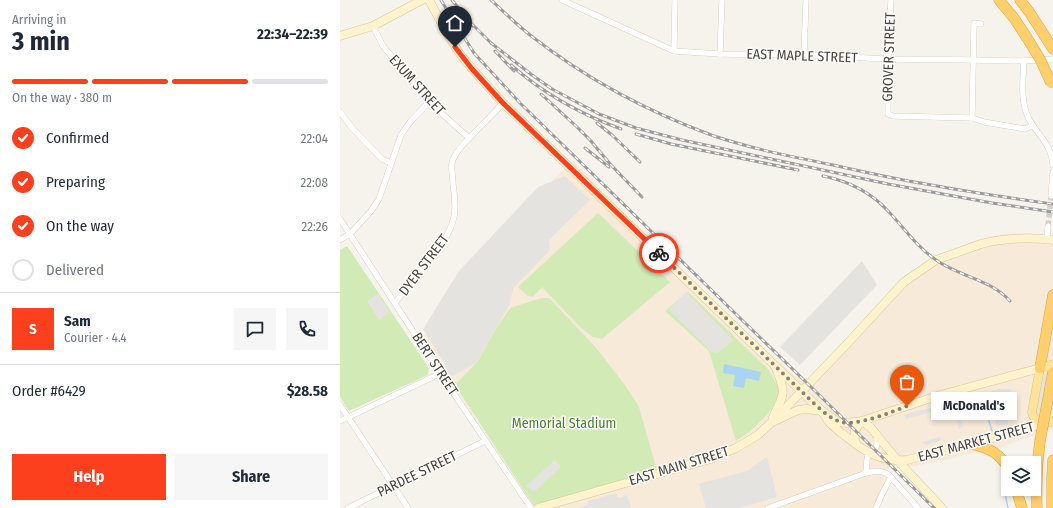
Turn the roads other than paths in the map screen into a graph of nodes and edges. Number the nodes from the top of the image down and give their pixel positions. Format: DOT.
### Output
graph roads {
  1 [pos="422,0"];
  2 [pos="429,0"];
  3 [pos="562,0"];
  4 [pos="675,0"];
  5 [pos="722,0"];
  6 [pos="806,0"];
  7 [pos="891,0"];
  8 [pos="999,0"];
  9 [pos="1020,0"];
  10 [pos="981,24"];
  11 [pos="373,26"];
  12 [pos="340,36"];
  13 [pos="1053,49"];
  14 [pos="674,51"];
  15 [pos="720,54"];
  16 [pos="804,55"];
  17 [pos="888,59"];
  18 [pos="1053,59"];
  19 [pos="972,60"];
  20 [pos="1024,61"];
  21 [pos="1052,85"];
  22 [pos="429,102"];
  23 [pos="503,103"];
  24 [pos="340,112"];
  25 [pos="972,118"];
  26 [pos="1033,125"];
  27 [pos="469,138"];
  28 [pos="391,163"];
  29 [pos="1053,165"];
  30 [pos="1053,172"];
  31 [pos="1051,196"];
  32 [pos="340,219"];
  33 [pos="1048,226"];
  34 [pos="350,234"];
  35 [pos="1050,239"];
  36 [pos="340,240"];
  37 [pos="1053,295"];
  38 [pos="395,303"];
  39 [pos="1053,364"];
  40 [pos="775,366"];
  41 [pos="1040,368"];
  42 [pos="1053,372"];
  43 [pos="442,376"];
  44 [pos="801,391"];
  45 [pos="340,405"];
  46 [pos="822,411"];
  47 [pos="348,417"];
  48 [pos="340,421"];
  49 [pos="862,421"];
  50 [pos="1053,421"];
  51 [pos="770,423"];
  52 [pos="1044,424"];
  53 [pos="876,434"];
  54 [pos="485,441"];
  55 [pos="856,444"];
  56 [pos="971,444"];
  57 [pos="869,453"];
  58 [pos="1001,457"];
  59 [pos="1053,460"];
  60 [pos="898,461"];
  61 [pos="868,473"];
  62 [pos="891,477"];
  63 [pos="393,486"];
  64 [pos="1018,496"];
  65 [pos="348,508"];
  66 [pos="408,508"];
  67 [pos="531,508"];
  68 [pos="538,508"];
  69 [pos="768,508"];
  70 [pos="876,508"];
  71 [pos="918,508"];
  72 [pos="942,508"];
  73 [pos="1022,508"];
  74 [pos="1037,508"];
  75 [pos="1052,508"];
  1 -- 11 [label="main road"];
  2 -- 23 [label="main road"];
  3 -- 14 [label="street, EAST MAPLE STREET"];
  4 -- 14 [label="street"];
  5 -- 15 [label="street"];
  6 -- 16 [label="street"];
  7 -- 17 [label="street, GROVER STREET"];
  8 -- 21 [label="highway, bridge"];
  9 -- 13 [label="highway"];
  10 -- 19 [label="street"];
  11 -- 12 [label="main road"];
  11 -- 22 [label="street, EXUM STREET"];
  14 -- 15 [label="street, EAST MAPLE STREET"];
  15 -- 16 [label="street, EAST MAPLE STREET"];
  16 -- 17 [label="street, EAST MAPLE STREET"];
  17 -- 19 [label="street, EAST MAPLE STREET"];
  17 -- 25 [label="street, GROVER STREET"];
  18 -- 20 [label="street, EAST MAPLE STREET"];
  19 -- 20 [label="street, EAST MAPLE STREET"];
  19 -- 25 [label="street"];
  20 -- 26 [label="street"];
  22 -- 27 [label="street, EXUM STREET"];
  22 -- 28 [label="street"];
  23 -- 27 [label="street, DYER STREET"];
  23 -- 40 [label="main road"];
  24 -- 28 [label="street"];
  25 -- 26 [label="street"];
  26 -- 29 [label="street"];
  27 -- 38 [label="street, DYER STREET"];
  28 -- 34 [label="street"];
  30 -- 31 [label="street"];
  32 -- 34 [label="street, BERT STREET"];
  33 -- 35 [label="street"];
  34 -- 36 [label="street"];
  34 -- 38 [label="street, BERT STREET"];
  35 -- 44 [label="main road, EAST MAIN STREET"];
  37 -- 41 [label="highway"];
  38 -- 43 [label="street, BERT STREET"];
  39 -- 41 [label="main road"];
  40 -- 44 [label="main road"];
  40 -- 51 [label="main road"];
  41 -- 49 [label="main road"];
  41 -- 52 [label="main road"];
  42 -- 74 [label="highway, bridge"];
  43 -- 47 [label="street"];
  43 -- 54 [label="street, BERT STREET"];
  44 -- 46 [label="main road"];
  44 -- 51 [label="main road, EAST MAIN STREET"];
  45 -- 47 [label="street"];
  46 -- 49 [label="main road"];
  46 -- 51 [label="main road"];
  46 -- 55 [label="main road"];
  47 -- 48 [label="street"];
  47 -- 63 [label="street"];
  49 -- 53 [label="main road"];
  49 -- 55 [label="main road"];
  50 -- 52 [label="main road, EAST MARKET STREET"];
  51 -- 68 [label="main road, EAST MAIN STREET"];
  52 -- 56 [label="main road, EAST MARKET STREET"];
  53 -- 57 [label="street"];
  53 -- 60 [label="main road"];
  54 -- 63 [label="street, PARDEE STREET"];
  54 -- 67 [label="street, BERT STREET"];
  55 -- 57 [label="main road"];
  56 -- 58 [label="highway"];
  56 -- 60 [label="main road, EAST MARKET STREET"];
  57 -- 60 [label="main road"];
  57 -- 61 [label="street"];
  59 -- 75 [label="highway"];
  60 -- 72 [label="main road"];
  61 -- 62 [label="street"];
  61 -- 69 [label="street"];
  62 -- 70 [label="street"];
  62 -- 71 [label="street"];
  63 -- 65 [label="street, PARDEE STREET"];
  63 -- 66 [label="street"];
  64 -- 73 [label="highway"];
}
